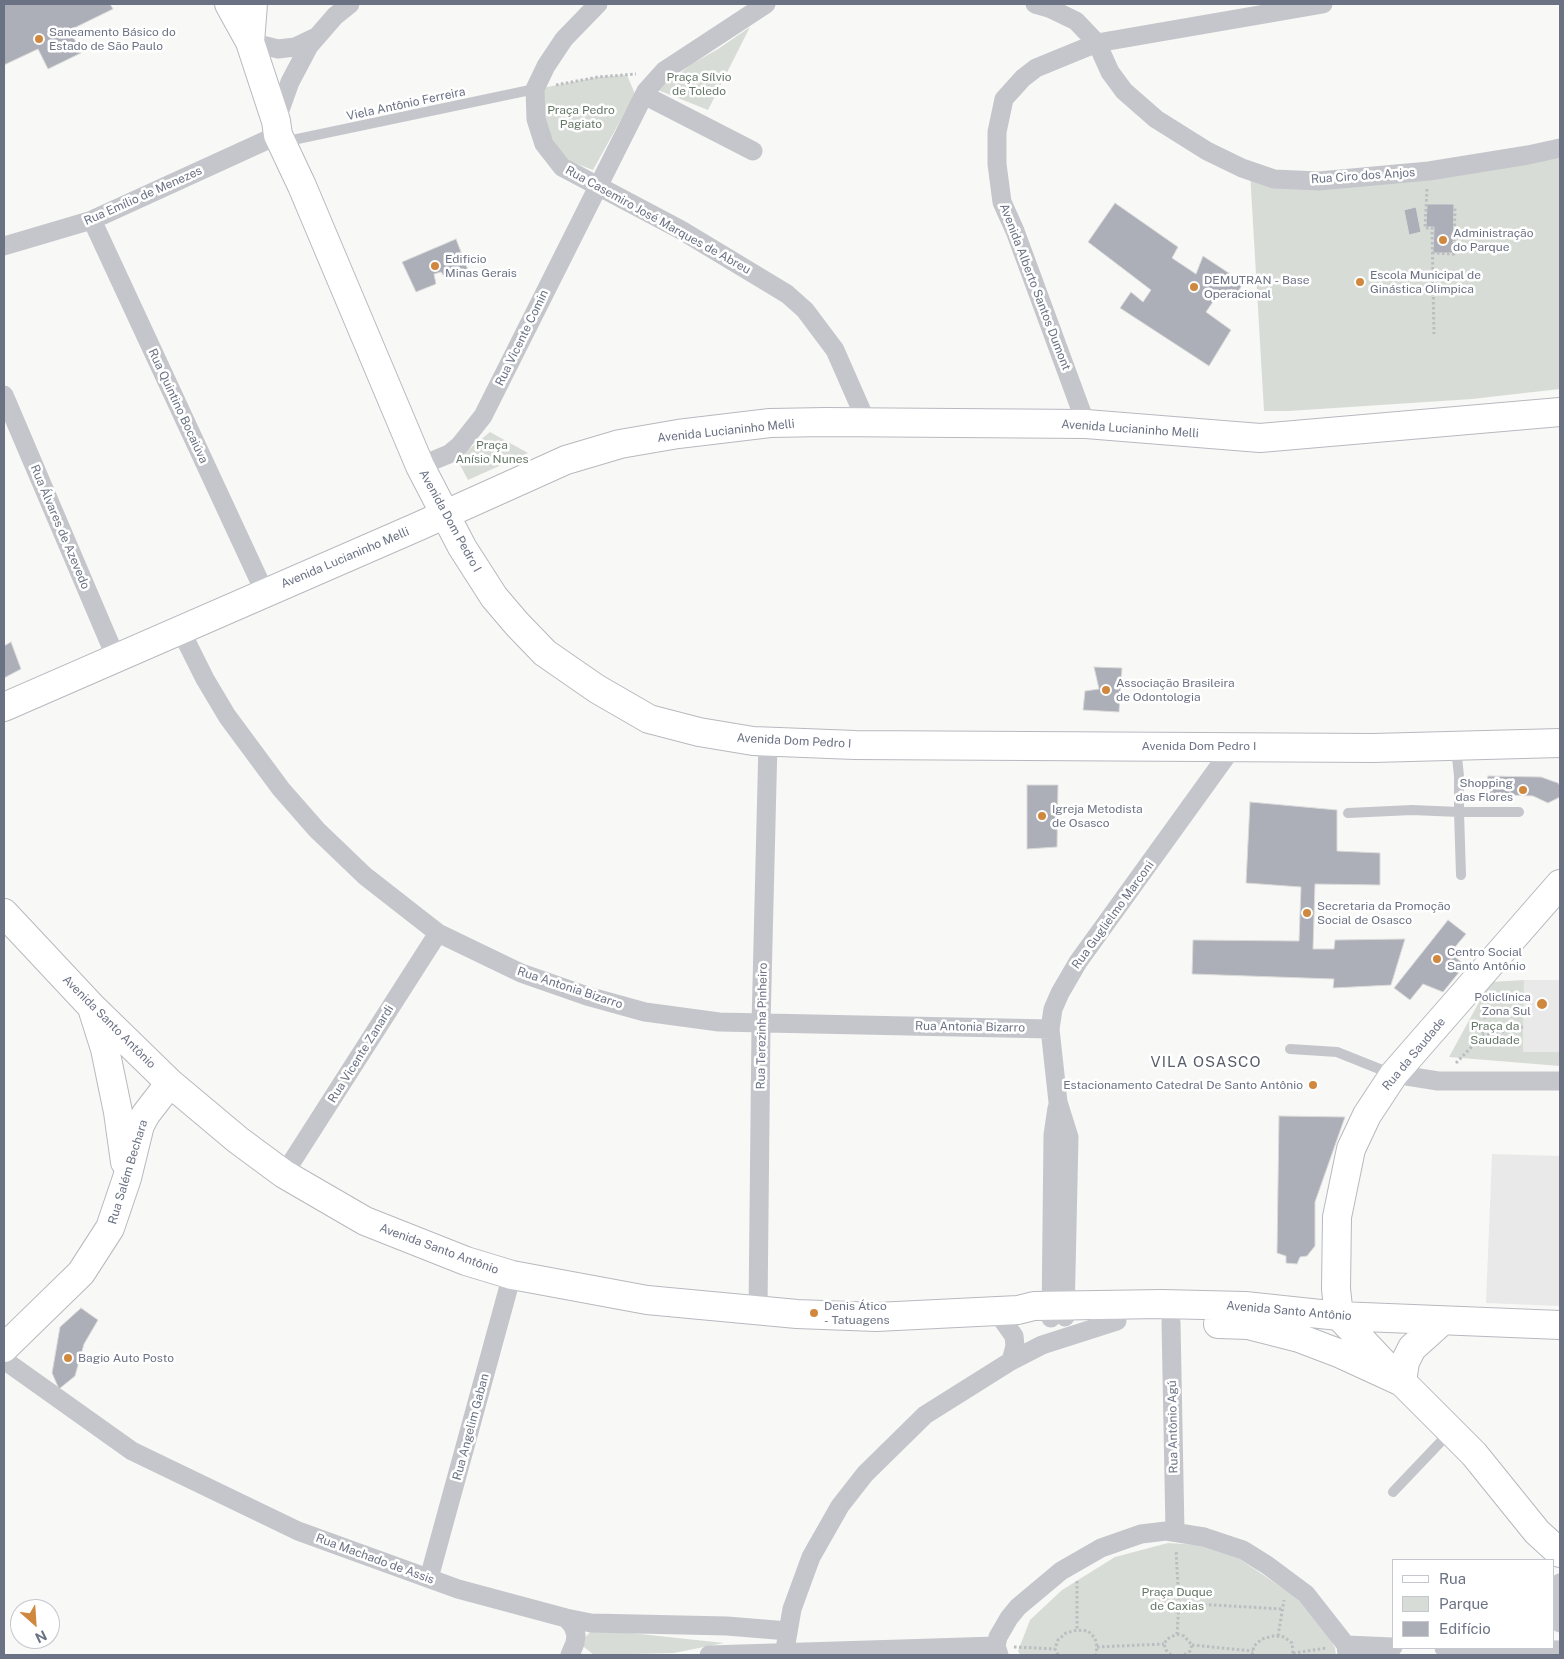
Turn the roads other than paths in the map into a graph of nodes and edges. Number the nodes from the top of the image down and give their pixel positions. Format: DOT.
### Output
graph roads {
  1 [pos="229,4"];
  2 [pos="253,4"];
  3 [pos="350,4"];
  4 [pos="598,4"];
  5 [pos="766,4"];
  6 [pos="1035,4"];
  7 [pos="1324,4"];
  8 [pos="317,37"];
  9 [pos="250,42"];
  10 [pos="1097,43"];
  11 [pos="535,89"];
  12 [pos="644,95"];
  13 [pos="279,133"];
  14 [pos="1560,148"];
  15 [pos="753,150"];
  16 [pos="598,185"];
  17 [pos="92,220"];
  18 [pos="4,246"];
  19 [pos="4,395"];
  20 [pos="1560,412"];
  21 [pos="867,422"];
  22 [pos="1086,424"];
  23 [pos="420,466"];
  24 [pos="444,515"];
  25 [pos="265,593"];
  26 [pos="181,631"];
  27 [pos="116,658"];
  28 [pos="4,707"];
  29 [pos="768,742"];
  30 [pos="1550,744"];
  31 [pos="1233,747"];
  32 [pos="1456,747"];
  33 [pos="1560,762"];
  34 [pos="1459,812"];
  35 [pos="1519,812"];
  36 [pos="1348,813"];
  37 [pos="1461,875"];
  38 [pos="1557,892"];
  39 [pos="5,916"];
  40 [pos="438,933"];
  41 [pos="92,1007"];
  42 [pos="761,1024"];
  43 [pos="1050,1029"];
  44 [pos="1290,1049"];
  45 [pos="1394,1074"];
  46 [pos="1560,1081"];
  47 [pos="170,1083"];
  48 [pos="284,1174"];
  49 [pos="127,1178"];
  50 [pos="512,1275"];
  51 [pos="758,1311"];
  52 [pos="1007,1311"];
  53 [pos="1059,1312"];
  54 [pos="1339,1316"];
  55 [pos="1116,1321"];
  56 [pos="1171,1322"];
  57 [pos="1442,1322"];
  58 [pos="1560,1325"];
  59 [pos="4,1348"];
  60 [pos="4,1360"];
  61 [pos="1011,1362"];
  62 [pos="1402,1382"];
  63 [pos="1452,1431"];
  64 [pos="1393,1492"];
  65 [pos="1175,1532"];
  66 [pos="1560,1553"];
  67 [pos="430,1578"];
  68 [pos="1560,1582"];
  69 [pos="566,1618"];
  70 [pos="592,1623"];
  71 [pos="1560,1623"];
  72 [pos="727,1626"];
  73 [pos="788,1631"];
  74 [pos="1392,1646"];
  75 [pos="1502,1649"];
  76 [pos="998,1650"];
  77 [pos="1346,1650"];
  78 [pos="1560,1650"];
  79 [pos="729,1654"];
  80 [pos="784,1654"];
  81 [pos="570,1655"];
  82 [pos="584,1655"];
  83 [pos="709,1655"];
  1 -- 9 [label="street"];
  2 -- 9 [label="street"];
  3 -- 8 [label="street"];
  4 -- 11 [label="street, Rua Casemiro José Marques de Abreu"];
  5 -- 12 [label="street, Rua Vicente Comin"];
  6 -- 10 [label="street, Rua Ciro dos Anjos"];
  7 -- 10 [label="street, Avenida Alberto Santos Dumont"];
  8 -- 9 [label="street"];
  8 -- 13 [label="street"];
  9 -- 13 [label="street, Avenida Dom Pedro I"];
  10 -- 14 [label="street, Rua Ciro dos Anjos"];
  10 -- 22 [label="street, Avenida Alberto Santos Dumont"];
  11 -- 13 [label="lane, Viela Antônio Ferreira"];
  11 -- 16 [label="street, Rua Casemiro José Marques de Abreu"];
  12 -- 15 [label="street"];
  12 -- 16 [label="street, Rua Vicente Comin"];
  13 -- 17 [label="street, Rua Emílio de Menezes"];
  13 -- 23 [label="street, Avenida Dom Pedro I"];
  16 -- 21 [label="street, Rua Casemiro José Marques de Abreu"];
  16 -- 23 [label="street, Rua Vicente Comin"];
  17 -- 18 [label="street, Rua Emílio de Menezes"];
  17 -- 25 [label="street, Rua Quintino Bocaiúva"];
  19 -- 27 [label="street, Rua Álvares de Azevedo"];
  20 -- 22 [label="street, Avenida Lucianinho Melli"];
  21 -- 22 [label="street, Avenida Lucianinho Melli"];
  21 -- 24 [label="street, Avenida Lucianinho Melli"];
  23 -- 24 [label="street, Avenida Dom Pedro I"];
  24 -- 25 [label="street, Avenida Lucianinho Melli"];
  24 -- 29 [label="street, Avenida Dom Pedro I"];
  25 -- 26 [label="street, Avenida Lucianinho Melli"];
  26 -- 27 [label="street, Avenida Lucianinho Melli"];
  26 -- 40 [label="street, Rua Antonia Bizarro"];
  27 -- 28 [label="street, Avenida Lucianinho Melli"];
  29 -- 31 [label="street, Avenida Dom Pedro I"];
  29 -- 42 [label="street, Rua Terezinha Pinheiro"];
  30 -- 32 [label="street, Avenida Dom Pedro I"];
  30 -- 33 [label="street, Avenida Dom Pedro I"];
  31 -- 32 [label="street, Avenida Dom Pedro I"];
  31 -- 43 [label="street, Rua Guglielmo Marconi"];
  32 -- 34 [label="lane"];
  34 -- 35 [label="lane"];
  34 -- 36 [label="lane"];
  34 -- 37 [label="lane"];
  38 -- 45 [label="street, Rua da Saudade"];
  39 -- 41 [label="street, Avenida Santo Antônio"];
  40 -- 42 [label="street, Rua Antonia Bizarro"];
  40 -- 48 [label="street, Rua Vicente Zanardi"];
  41 -- 47 [label="street, Avenida Santo Antônio"];
  41 -- 49 [label="street"];
  42 -- 43 [label="street, Rua Antonia Bizarro"];
  42 -- 51 [label="street, Rua Terezinha Pinheiro"];
  43 -- 53 [label="street, Rua Guglielmo Marconi"];
  44 -- 45 [label="lane"];
  45 -- 46 [label="street"];
  45 -- 54 [label="street, Rua da Saudade"];
  47 -- 48 [label="street, Avenida Santo Antônio"];
  47 -- 49 [label="street, Rua Salém Bechara"];
  48 -- 50 [label="street, Avenida Santo Antônio"];
  49 -- 59 [label="street, Rua Salém Bechara"];
  50 -- 51 [label="street, Avenida Santo Antônio"];
  50 -- 67 [label="street, Rua Angelim Gaban"];
  51 -- 52 [label="street, Avenida Santo Antônio"];
  52 -- 53 [label="street, Avenida Santo Antônio"];
  52 -- 61 [label="street"];
  53 -- 54 [label="street, Avenida Santo Antônio"];
  53 -- 55 [label="street, Avenida Santo Antônio"];
  54 -- 57 [label="street, Avenida Santo Antônio"];
  54 -- 62 [label="street"];
  55 -- 56 [label="street, Avenida Santo Antônio"];
  55 -- 61 [label="street"];
  56 -- 62 [label="street, Avenida Santo Antônio"];
  56 -- 65 [label="street, Rua Antônio Agú"];
  57 -- 58 [label="street, Avenida Santo Antônio"];
  57 -- 62 [label="street"];
  60 -- 67 [label="street, Rua Machado de Assis"];
  61 -- 73 [label="street"];
  62 -- 63 [label="street"];
  63 -- 64 [label="lane"];
  63 -- 66 [label="street"];
  65 -- 76 [label="street"];
  65 -- 77 [label="street"];
  67 -- 69 [label="street, Rua Machado de Assis"];
  68 -- 71 [label="street"];
  69 -- 70 [label="street, Rua Machado de Assis"];
  69 -- 81 [label="street"];
  70 -- 72 [label="street, Rua Machado de Assis"];
  70 -- 82 [label="street"];
  72 -- 73 [label="street, Rua Machado de Assis"];
  72 -- 79 [label="street"];
  73 -- 80 [label="street"];
  74 -- 77 [label="street"];
  75 -- 78 [label="street"];
  76 -- 80 [label="street"];
  79 -- 80 [label="street"];
  79 -- 83 [label="street"];
}
